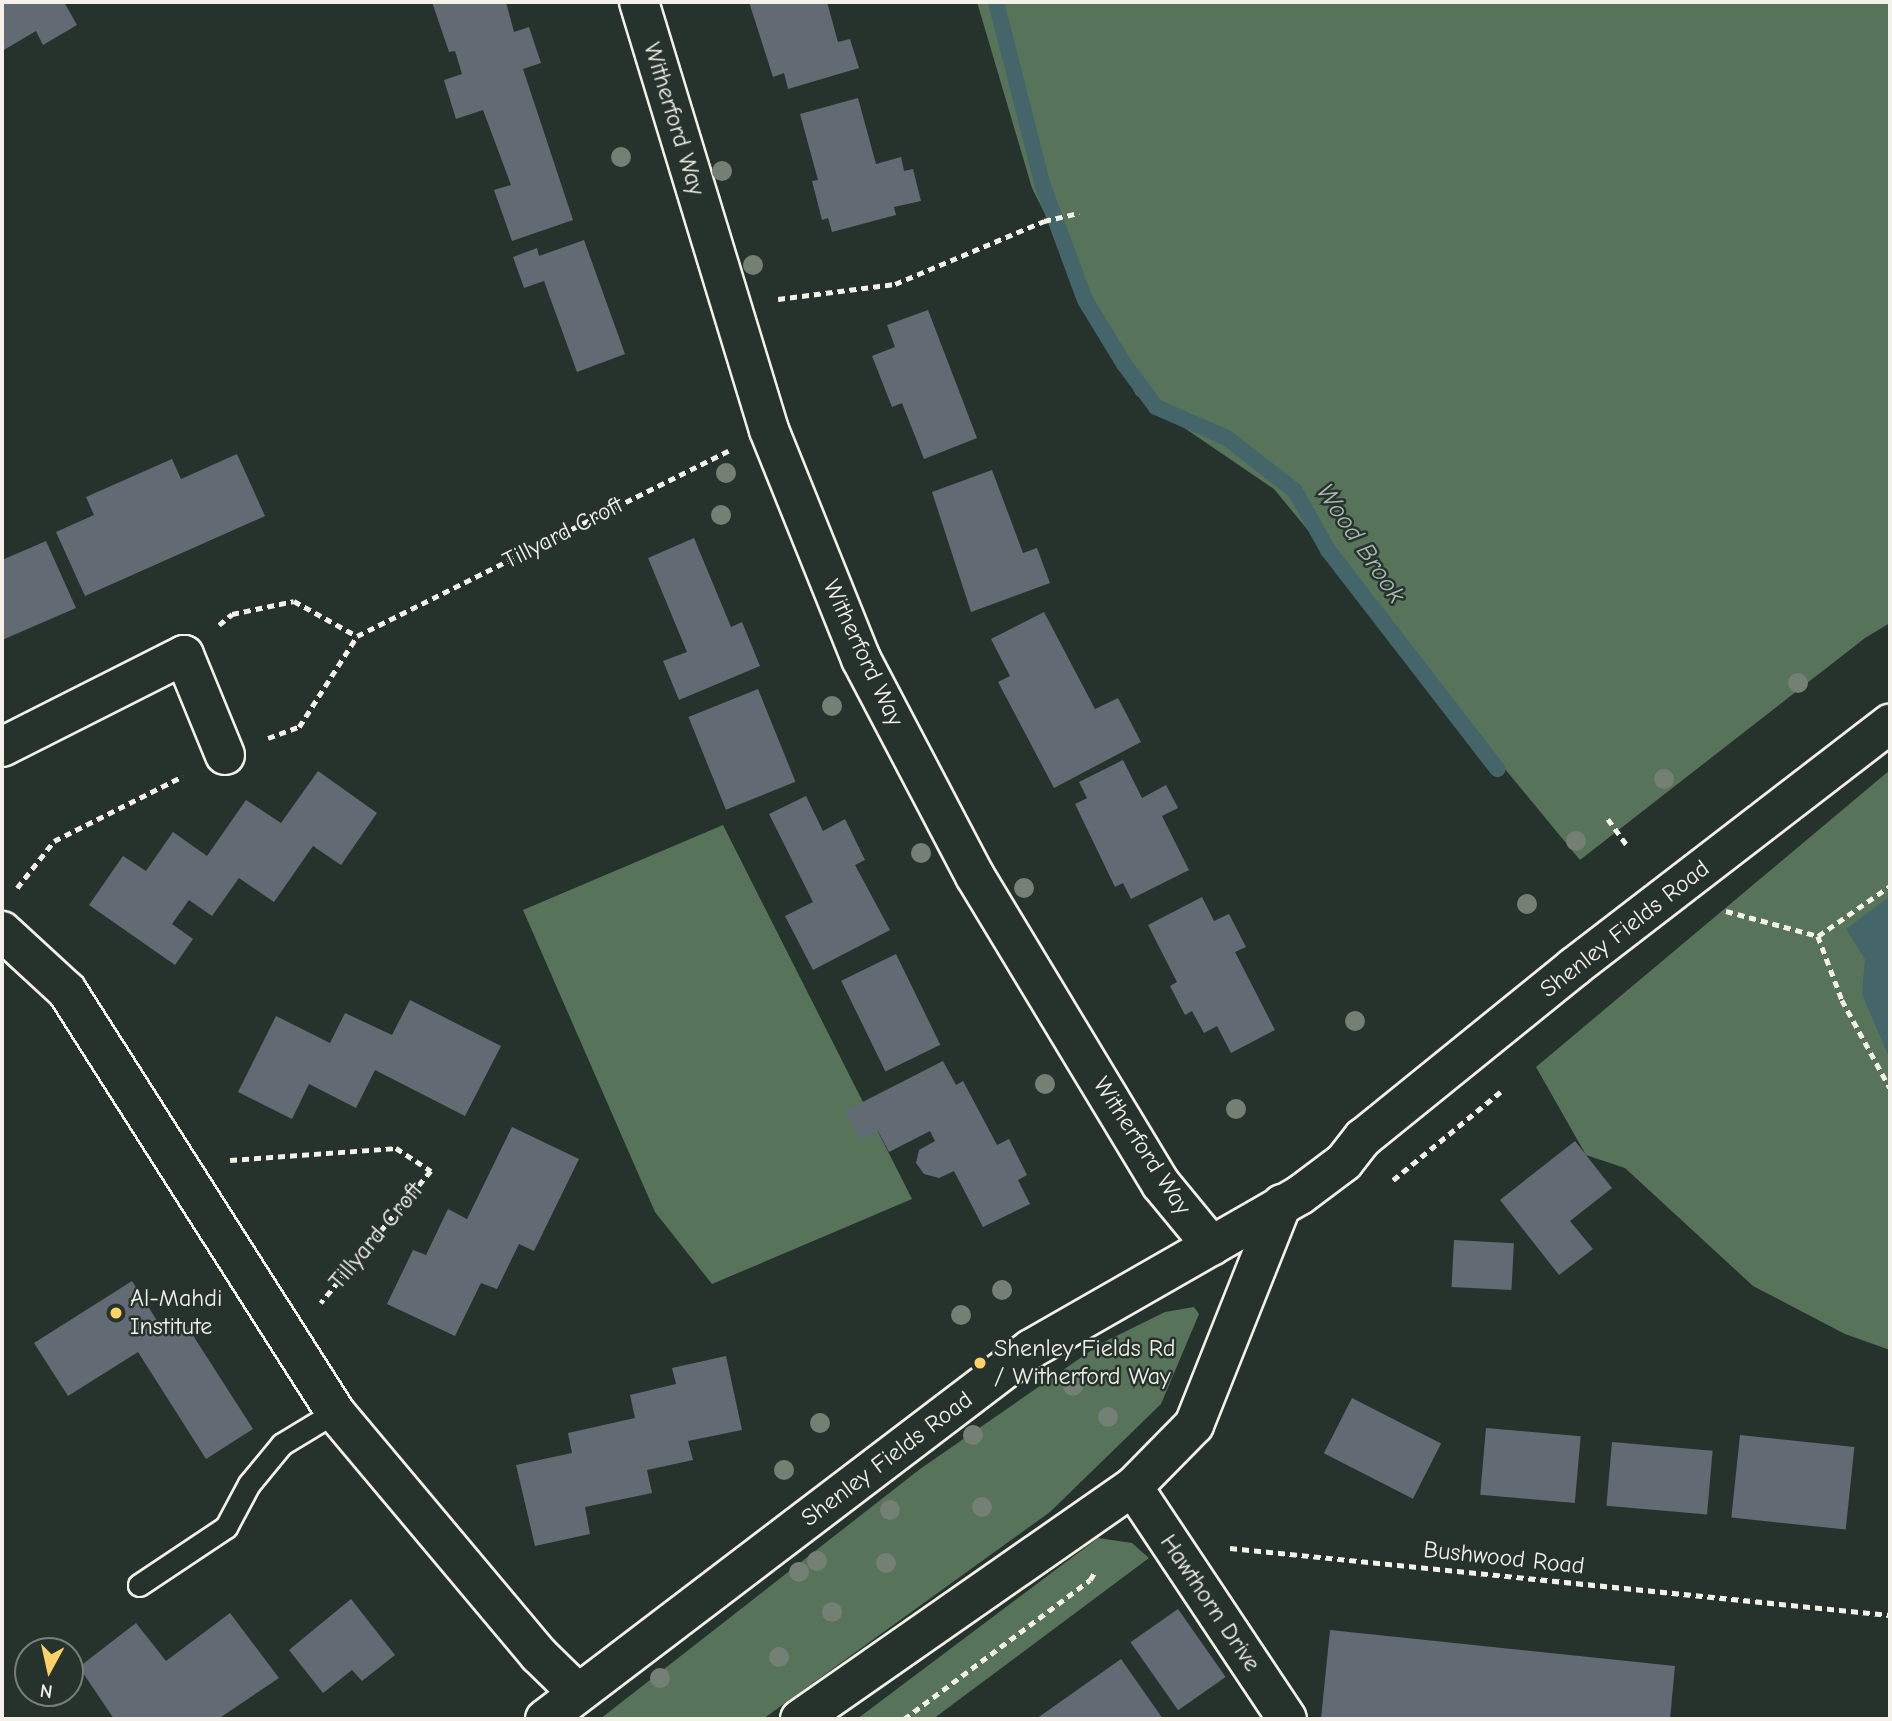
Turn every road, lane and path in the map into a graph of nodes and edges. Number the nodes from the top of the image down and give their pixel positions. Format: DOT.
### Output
graph roads {
  1 [pos="639,2"];
  2 [pos="1079,213"];
  3 [pos="728,297"];
  4 [pos="769,430"];
  5 [pos="357,636"];
  6 [pos="184,655"];
  7 [pos="1890,724"];
  8 [pos="2,747"];
  9 [pos="225,755"];
  10 [pos="1608,819"];
  11 [pos="1627,845"];
  12 [pos="1890,886"];
  13 [pos="1723,910"];
  14 [pos="6,915"];
  15 [pos="1818,936"];
  16 [pos="1890,1088"];
  17 [pos="180,1164"];
  18 [pos="1282,1204"];
  19 [pos="1212,1246"];
  20 [pos="291,1338"];
  21 [pos="335,1412"];
  22 [pos="1133,1487"];
  23 [pos="1221,1547"];
  24 [pos="139,1585"];
  25 [pos="1890,1615"];
  26 [pos="578,1693"];
  27 [pos="545,1719"];
  28 [pos="800,1719"];
  29 [pos="1287,1719"];
  1 -- 3 [label="street, Witherford Way"];
  2 -- 3 [label="path"];
  3 -- 4 [label="street, Witherford Way"];
  4 -- 5 [label="path, Tillyard Croft"];
  4 -- 19 [label="street, Witherford Way"];
  5 -- 6 [label="path"];
  5 -- 9 [label="path"];
  6 -- 8 [label="street"];
  6 -- 9 [label="street"];
  7 -- 18 [label="street, Shenley Fields Road"];
  9 -- 14 [label="path"];
  10 -- 11 [label="path"];
  12 -- 15 [label="path"];
  13 -- 15 [label="path"];
  14 -- 17 [label="street"];
  15 -- 16 [label="path"];
  17 -- 20 [label="street"];
  17 -- 20 [label="path, Tillyard Croft"];
  18 -- 19 [label="street, Shenley Fields Road"];
  18 -- 22 [label="street, Shenley Fields Road"];
  19 -- 26 [label="street, Shenley Fields Road"];
  20 -- 21 [label="street"];
  21 -- 24 [label="lane"];
  21 -- 26 [label="street"];
  22 -- 28 [label="street, Shenley Fields Road"];
  22 -- 29 [label="street, Hawthorn Drive"];
  23 -- 25 [label="path, Bushwood Road"];
  26 -- 27 [label="street, Shenley Fields Road"];
}
